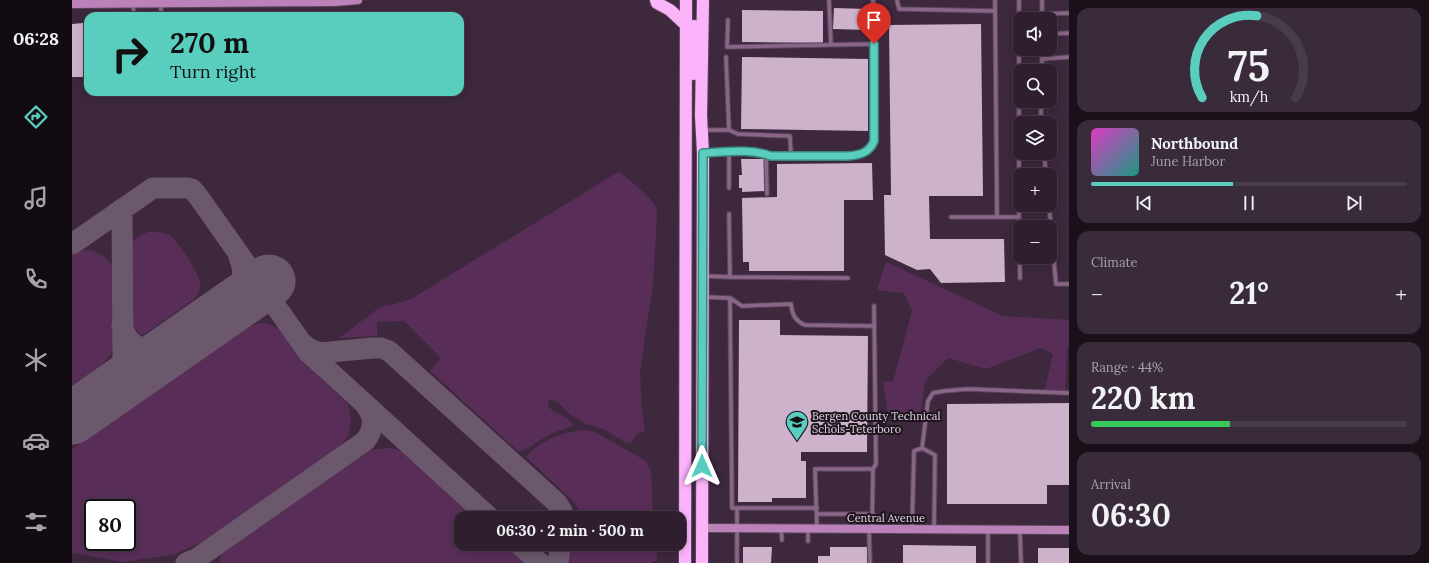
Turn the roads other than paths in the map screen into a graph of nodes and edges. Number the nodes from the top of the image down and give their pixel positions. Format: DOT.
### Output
graph roads {
  1 [pos="358,0"];
  2 [pos="656,0"];
  3 [pos="686,0"];
  4 [pos="690,0"];
  5 [pos="703,0"];
  6 [pos="829,0"];
  7 [pos="874,0"];
  8 [pos="897,0"];
  9 [pos="995,0"];
  10 [pos="1019,0"];
  11 [pos="1042,0"];
  12 [pos="224,1"];
  13 [pos="345,1"];
  14 [pos="161,3"];
  15 [pos="72,4"];
  16 [pos="133,4"];
  17 [pos="995,11"];
  18 [pos="134,12"];
  19 [pos="161,12"];
  20 [pos="1042,12"];
  21 [pos="1057,13"];
  22 [pos="1069,13"];
  23 [pos="728,20"];
  24 [pos="686,25"];
  25 [pos="1069,33"];
  26 [pos="1057,34"];
  27 [pos="874,44"];
  28 [pos="831,45"];
  29 [pos="1069,57"];
  30 [pos="726,58"];
  31 [pos="1042,59"];
  32 [pos="1042,64"];
  33 [pos="701,116"];
  34 [pos="702,130"];
  35 [pos="729,130"];
  36 [pos="729,152"];
  37 [pos="703,153"];
  38 [pos="766,154"];
  39 [pos="791,156"];
  40 [pos="729,188"];
  41 [pos="767,194"];
  42 [pos="1050,212"];
  43 [pos="729,214"];
  44 [pos="997,216"];
  45 [pos="951,217"];
  46 [pos="1018,217"];
  47 [pos="703,276"];
  48 [pos="730,277"];
  49 [pos="848,278"];
  50 [pos="1020,278"];
  51 [pos="1069,284"];
  52 [pos="703,297"];
  53 [pos="730,298"];
  54 [pos="874,306"];
  55 [pos="874,326"];
  56 [pos="1069,393"];
  57 [pos="922,448"];
  58 [pos="873,469"];
  59 [pos="738,508"];
  60 [pos="817,508"];
  61 [pos="817,514"];
  62 [pos="872,514"];
  63 [pos="702,528"];
  64 [pos="737,529"];
  65 [pos="781,529"];
  66 [pos="808,529"];
  67 [pos="817,529"];
  68 [pos="870,529"];
  69 [pos="912,529"];
  70 [pos="934,529"];
  71 [pos="988,529"];
  72 [pos="1020,530"];
  73 [pos="1069,530"];
  74 [pos="782,540"];
  75 [pos="808,541"];
  76 [pos="685,563"];
  77 [pos="702,563"];
  78 [pos="737,563"];
  79 [pos="870,563"];
  80 [pos="988,563"];
  81 [pos="1021,563"];
  1 -- 13 [label="street"];
  2 -- 24 [label="highway"];
  3 -- 24 [label="highway"];
  4 -- 33 [label="highway"];
  5 -- 33 [label="highway"];
  6 -- 28 [label="lane"];
  7 -- 27 [label="lane"];
  8 -- 17 [label="lane"];
  9 -- 17 [label="lane"];
  10 -- 46 [label="lane"];
  11 -- 20 [label="lane"];
  12 -- 13 [label="street"];
  12 -- 14 [label="street"];
  14 -- 16 [label="street"];
  14 -- 19 [label="lane"];
  15 -- 16 [label="street"];
  16 -- 18 [label="lane"];
  17 -- 44 [label="lane"];
  21 -- 22 [label="lane"];
  23 -- 28 [label="lane"];
  24 -- 76 [label="highway"];
  25 -- 26 [label="lane"];
  27 -- 28 [label="lane"];
  27 -- 39 [label="lane"];
  29 -- 31 [label="lane"];
  30 -- 35 [label="lane"];
  31 -- 32 [label="lane"];
  33 -- 34 [label="highway"];
  34 -- 35 [label="lane"];
  34 -- 37 [label="highway"];
  35 -- 39 [label="lane"];
  36 -- 37 [label="lane"];
  36 -- 38 [label="lane"];
  36 -- 40 [label="lane"];
  37 -- 47 [label="highway"];
  38 -- 39 [label="lane"];
  38 -- 41 [label="lane"];
  42 -- 51 [label="lane"];
  43 -- 48 [label="lane"];
  44 -- 45 [label="lane"];
  44 -- 46 [label="lane"];
  46 -- 50 [label="lane"];
  47 -- 48 [label="lane"];
  47 -- 52 [label="highway"];
  48 -- 49 [label="lane"];
  52 -- 53 [label="lane"];
  52 -- 63 [label="highway"];
  53 -- 55 [label="lane"];
  53 -- 59 [label="lane"];
  54 -- 55 [label="lane"];
  55 -- 58 [label="lane"];
  56 -- 57 [label="lane"];
  57 -- 69 [label="lane"];
  57 -- 70 [label="lane"];
  58 -- 60 [label="lane"];
  58 -- 62 [label="lane"];
  59 -- 60 [label="lane"];
  59 -- 64 [label="lane"];
  60 -- 61 [label="lane"];
  61 -- 62 [label="lane"];
  61 -- 67 [label="lane"];
  62 -- 68 [label="lane"];
  63 -- 64 [label="street, Central Avenue"];
  63 -- 77 [label="highway"];
  64 -- 65 [label="street, Central Avenue"];
  64 -- 78 [label="lane"];
  65 -- 66 [label="street, Central Avenue"];
  65 -- 74 [label="lane"];
  66 -- 67 [label="street, Central Avenue"];
  66 -- 75 [label="lane"];
  67 -- 68 [label="street, Central Avenue"];
  68 -- 69 [label="street, Central Avenue"];
  68 -- 79 [label="lane"];
  69 -- 70 [label="street, Central Avenue"];
  70 -- 71 [label="street, Central Avenue"];
  71 -- 72 [label="street, Central Avenue"];
  71 -- 80 [label="lane"];
  72 -- 73 [label="street, Central Avenue"];
  72 -- 81 [label="lane"];
}
